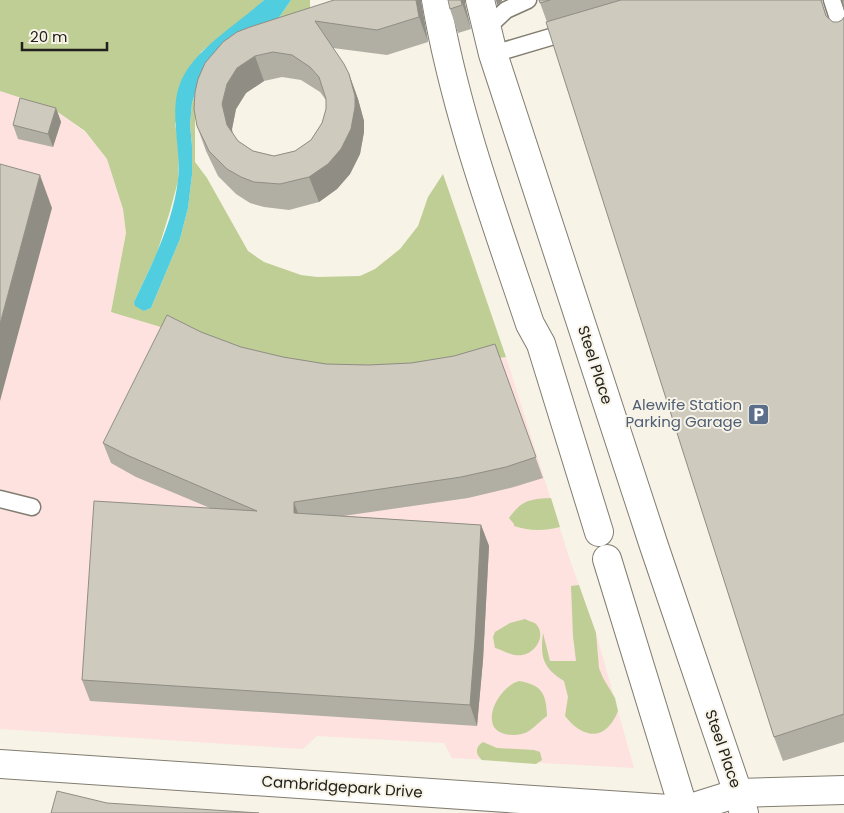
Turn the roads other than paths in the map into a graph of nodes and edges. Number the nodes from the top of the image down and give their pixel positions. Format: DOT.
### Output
graph roads {
  1 [pos="436,0"];
  2 [pos="480,0"];
  3 [pos="528,0"];
  4 [pos="832,0"];
  5 [pos="587,26"];
  6 [pos="844,37"];
  7 [pos="490,41"];
  8 [pos="0,499"];
  9 [pos="32,507"];
  10 [pos="0,764"];
  11 [pos="844,790"];
  12 [pos="741,803"];
  13 [pos="692,812"];
  1 -- 13 [label="main road"];
  2 -- 7 [label="main road, Steel Place"];
  3 -- 7 [label="lane"];
  4 -- 6 [label="lane"];
  5 -- 7 [label="lane"];
  7 -- 12 [label="main road, Steel Place"];
  8 -- 9 [label="lane"];
  10 -- 13 [label="main road, Cambridgepark Drive"];
  11 -- 12 [label="main road, Cambridgepark Drive"];
  12 -- 13 [label="main road, Cambridgepark Drive"];
}
